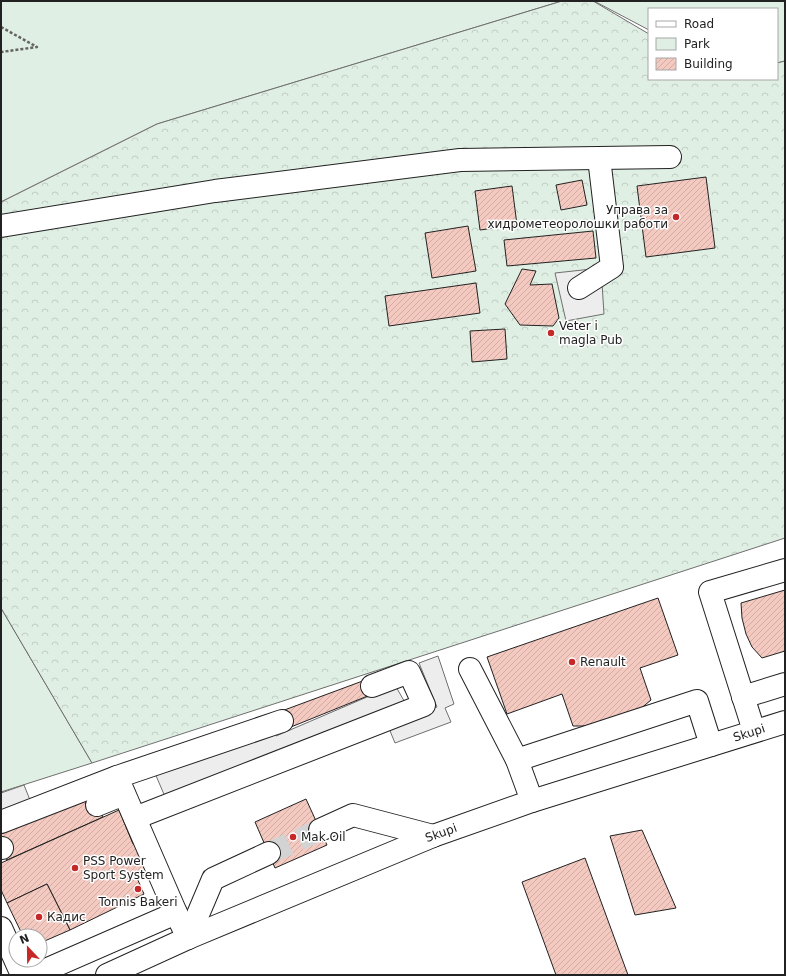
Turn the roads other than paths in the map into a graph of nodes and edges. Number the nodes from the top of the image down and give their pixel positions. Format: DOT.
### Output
graph roads {
  1 [pos="670,157"];
  2 [pos="599,158"];
  3 [pos="1,226"];
  4 [pos="579,288"];
  5 [pos="785,570"];
  6 [pos="470,669"];
  7 [pos="785,684"];
  8 [pos="372,686"];
  9 [pos="743,697"];
  10 [pos="282,721"];
  11 [pos="785,722"];
  12 [pos="754,731"];
  13 [pos="711,745"];
  14 [pos="517,760"];
  15 [pos="121,785"];
  16 [pos="532,801"];
  17 [pos="97,805"];
  18 [pos="135,818"];
  19 [pos="1,822"];
  20 [pos="320,830"];
  21 [pos="433,836"];
  22 [pos="269,853"];
  23 [pos="176,913"];
  24 [pos="1,928"];
  25 [pos="188,938"];
  26 [pos="22,975"];
  27 [pos="34,975"];
  28 [pos="108,975"];
  1 -- 2 [label="street"];
  2 -- 3 [label="street"];
  2 -- 4 [label="street"];
  5 -- 9 [label="street"];
  6 -- 14 [label="street"];
  7 -- 9 [label="street"];
  8 -- 18 [label="street"];
  9 -- 12 [label="street"];
  10 -- 15 [label="street"];
  11 -- 12 [label="street, Skupi"];
  12 -- 13 [label="street, Skupi"];
  13 -- 14 [label="street"];
  13 -- 16 [label="street, Skupi"];
  14 -- 16 [label="street"];
  15 -- 17 [label="street"];
  15 -- 18 [label="street"];
  15 -- 19 [label="street"];
  16 -- 21 [label="street, Skupi"];
  18 -- 23 [label="street"];
  20 -- 21 [label="street"];
  21 -- 25 [label="street, Skupi"];
  22 -- 25 [label="street"];
  23 -- 25 [label="street"];
  23 -- 27 [label="street"];
  24 -- 26 [label="street"];
  25 -- 28 [label="street, Skupi"];
}
